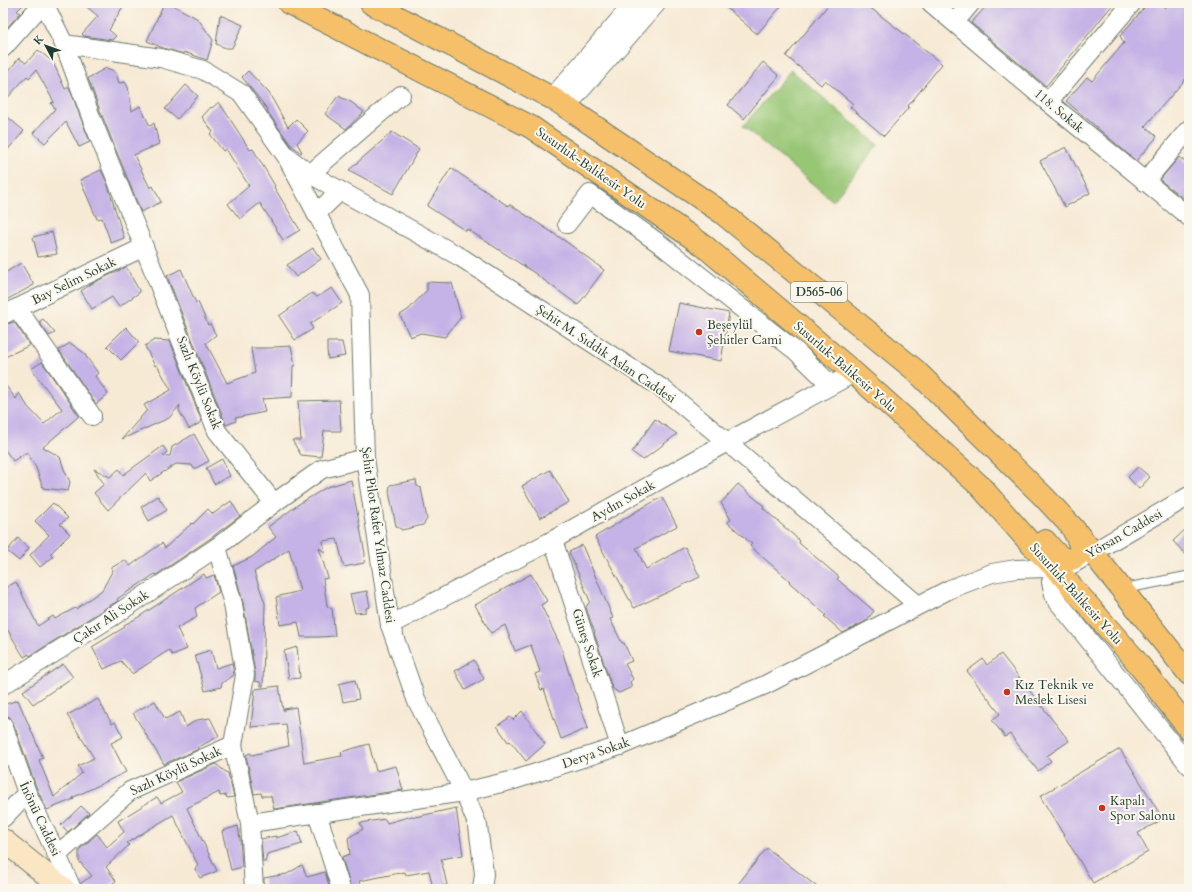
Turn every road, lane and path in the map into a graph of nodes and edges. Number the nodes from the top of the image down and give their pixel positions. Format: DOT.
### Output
graph roads {
  1 [pos="44,3"];
  2 [pos="289,3"];
  3 [pos="371,3"];
  4 [pos="634,3"];
  5 [pos="657,3"];
  6 [pos="931,3"];
  7 [pos="971,3"];
  8 [pos="1132,3"];
  9 [pos="955,22"];
  10 [pos="64,44"];
  11 [pos="3,48"];
  12 [pos="401,95"];
  13 [pos="1048,102"];
  14 [pos="559,103"];
  15 [pos="1189,129"];
  16 [pos="286,156"];
  17 [pos="310,174"];
  18 [pos="1145,182"];
  19 [pos="340,191"];
  20 [pos="316,214"];
  21 [pos="1189,217"];
  22 [pos="567,224"];
  23 [pos="144,247"];
  24 [pos="10,312"];
  25 [pos="854,373"];
  26 [pos="831,385"];
  27 [pos="92,416"];
  28 [pos="920,432"];
  29 [pos="728,442"];
  30 [pos="365,458"];
  31 [pos="1189,496"];
  32 [pos="274,503"];
  33 [pos="1073,528"];
  34 [pos="553,540"];
  35 [pos="217,547"];
  36 [pos="1093,552"];
  37 [pos="1016,569"];
  38 [pos="1059,572"];
  39 [pos="1189,576"];
  40 [pos="1121,589"];
  41 [pos="1055,598"];
  42 [pos="918,605"];
  43 [pos="390,625"];
  44 [pos="1189,674"];
  45 [pos="3,685"];
  46 [pos="3,725"];
  47 [pos="1189,729"];
  48 [pos="233,745"];
  49 [pos="620,746"];
  50 [pos="1189,765"];
  51 [pos="464,792"];
  52 [pos="27,793"];
  53 [pos="317,812"];
  54 [pos="3,818"];
  55 [pos="250,823"];
  56 [pos="3,840"];
  57 [pos="57,855"];
  58 [pos="64,889"];
  59 [pos="72,889"];
  60 [pos="254,889"];
  61 [pos="341,889"];
  62 [pos="482,889"];
  1 -- 10 [label="street, Sazlı Köylü Sokak"];
  1 -- 11 [label="street"];
  2 -- 25 [label="highway, Susurluk-Balıkesir Yolu / D565-06"];
  3 -- 14 [label="highway, D565-06"];
  4 -- 14 [label="street"];
  5 -- 14 [label="street"];
  6 -- 9 [label="street, 118. Sokak"];
  7 -- 9 [label="street"];
  8 -- 13 [label="street"];
  9 -- 13 [label="street, 118. Sokak"];
  10 -- 16 [label="street"];
  10 -- 23 [label="street, Sazlı Köylü Sokak"];
  12 -- 17 [label="street"];
  13 -- 18 [label="street, 118. Sokak"];
  14 -- 33 [label="highway, D565-06"];
  15 -- 18 [label="street"];
  16 -- 17 [label="street, Şehit M. Sıddık Aslan Caddesi"];
  16 -- 20 [label="street, Şehit Pilot Rafet Yılmaz Caddesi"];
  17 -- 19 [label="street, Şehit M. Sıddık Aslan Caddesi"];
  18 -- 21 [label="street, 118. Sokak"];
  19 -- 20 [label="street"];
  19 -- 29 [label="street, Şehit M. Sıddık Aslan Caddesi"];
  20 -- 30 [label="street, Şehit Pilot Rafet Yılmaz Caddesi"];
  22 -- 26 [label="street"];
  23 -- 24 [label="street, Bay Selim Sokak"];
  23 -- 32 [label="street, Sazlı Köylü Sokak"];
  24 -- 27 [label="street"];
  25 -- 26 [label="street, Aydın Sokak"];
  25 -- 28 [label="highway, Susurluk-Balıkesir Yolu / D565-06"];
  26 -- 29 [label="street, Aydın Sokak"];
  28 -- 33 [label="highway"];
  28 -- 38 [label="highway, Susurluk-Balıkesir Yolu / D565-06"];
  29 -- 34 [label="street, Aydın Sokak"];
  29 -- 42 [label="street, Şehit M. Sıddık Aslan Caddesi"];
  30 -- 32 [label="street"];
  30 -- 43 [label="street, Şehit Pilot Rafet Yılmaz Caddesi"];
  31 -- 36 [label="street, Yörsan Caddesi"];
  32 -- 35 [label="street"];
  33 -- 36 [label="highway, D565-06"];
  34 -- 43 [label="street, Aydın Sokak"];
  34 -- 49 [label="street, Güneş Sokak"];
  35 -- 45 [label="street, Çakır Ali Sokak"];
  35 -- 48 [label="street, Sazlı Köylü Sokak"];
  36 -- 38 [label="street, Yörsan Caddesi"];
  36 -- 40 [label="highway, D565-06"];
  37 -- 38 [label="street, Derya Sokak"];
  37 -- 41 [label="street"];
  37 -- 42 [label="street, Derya Sokak"];
  38 -- 41 [label="street"];
  38 -- 47 [label="highway, Susurluk-Balıkesir Yolu / D565-06"];
  39 -- 40 [label="lane"];
  40 -- 44 [label="highway, D565-06"];
  41 -- 50 [label="street"];
  42 -- 49 [label="street, Derya Sokak"];
  43 -- 51 [label="street, Şehit Pilot Rafet Yılmaz Caddesi"];
  46 -- 52 [label="street, İnönü Caddesi"];
  48 -- 55 [label="street"];
  48 -- 57 [label="street, Sazlı Köylü Sokak"];
  49 -- 51 [label="street, Derya Sokak"];
  51 -- 53 [label="street, Derya Sokak"];
  51 -- 62 [label="street, Şehit Pilot Rafet Yılmaz Caddesi"];
  52 -- 54 [label="street"];
  52 -- 57 [label="street, İnönü Caddesi"];
  53 -- 55 [label="street, Derya Sokak"];
  53 -- 61 [label="street"];
  55 -- 60 [label="street"];
  56 -- 58 [label="street"];
  57 -- 59 [label="street, İnönü Caddesi"];
}
